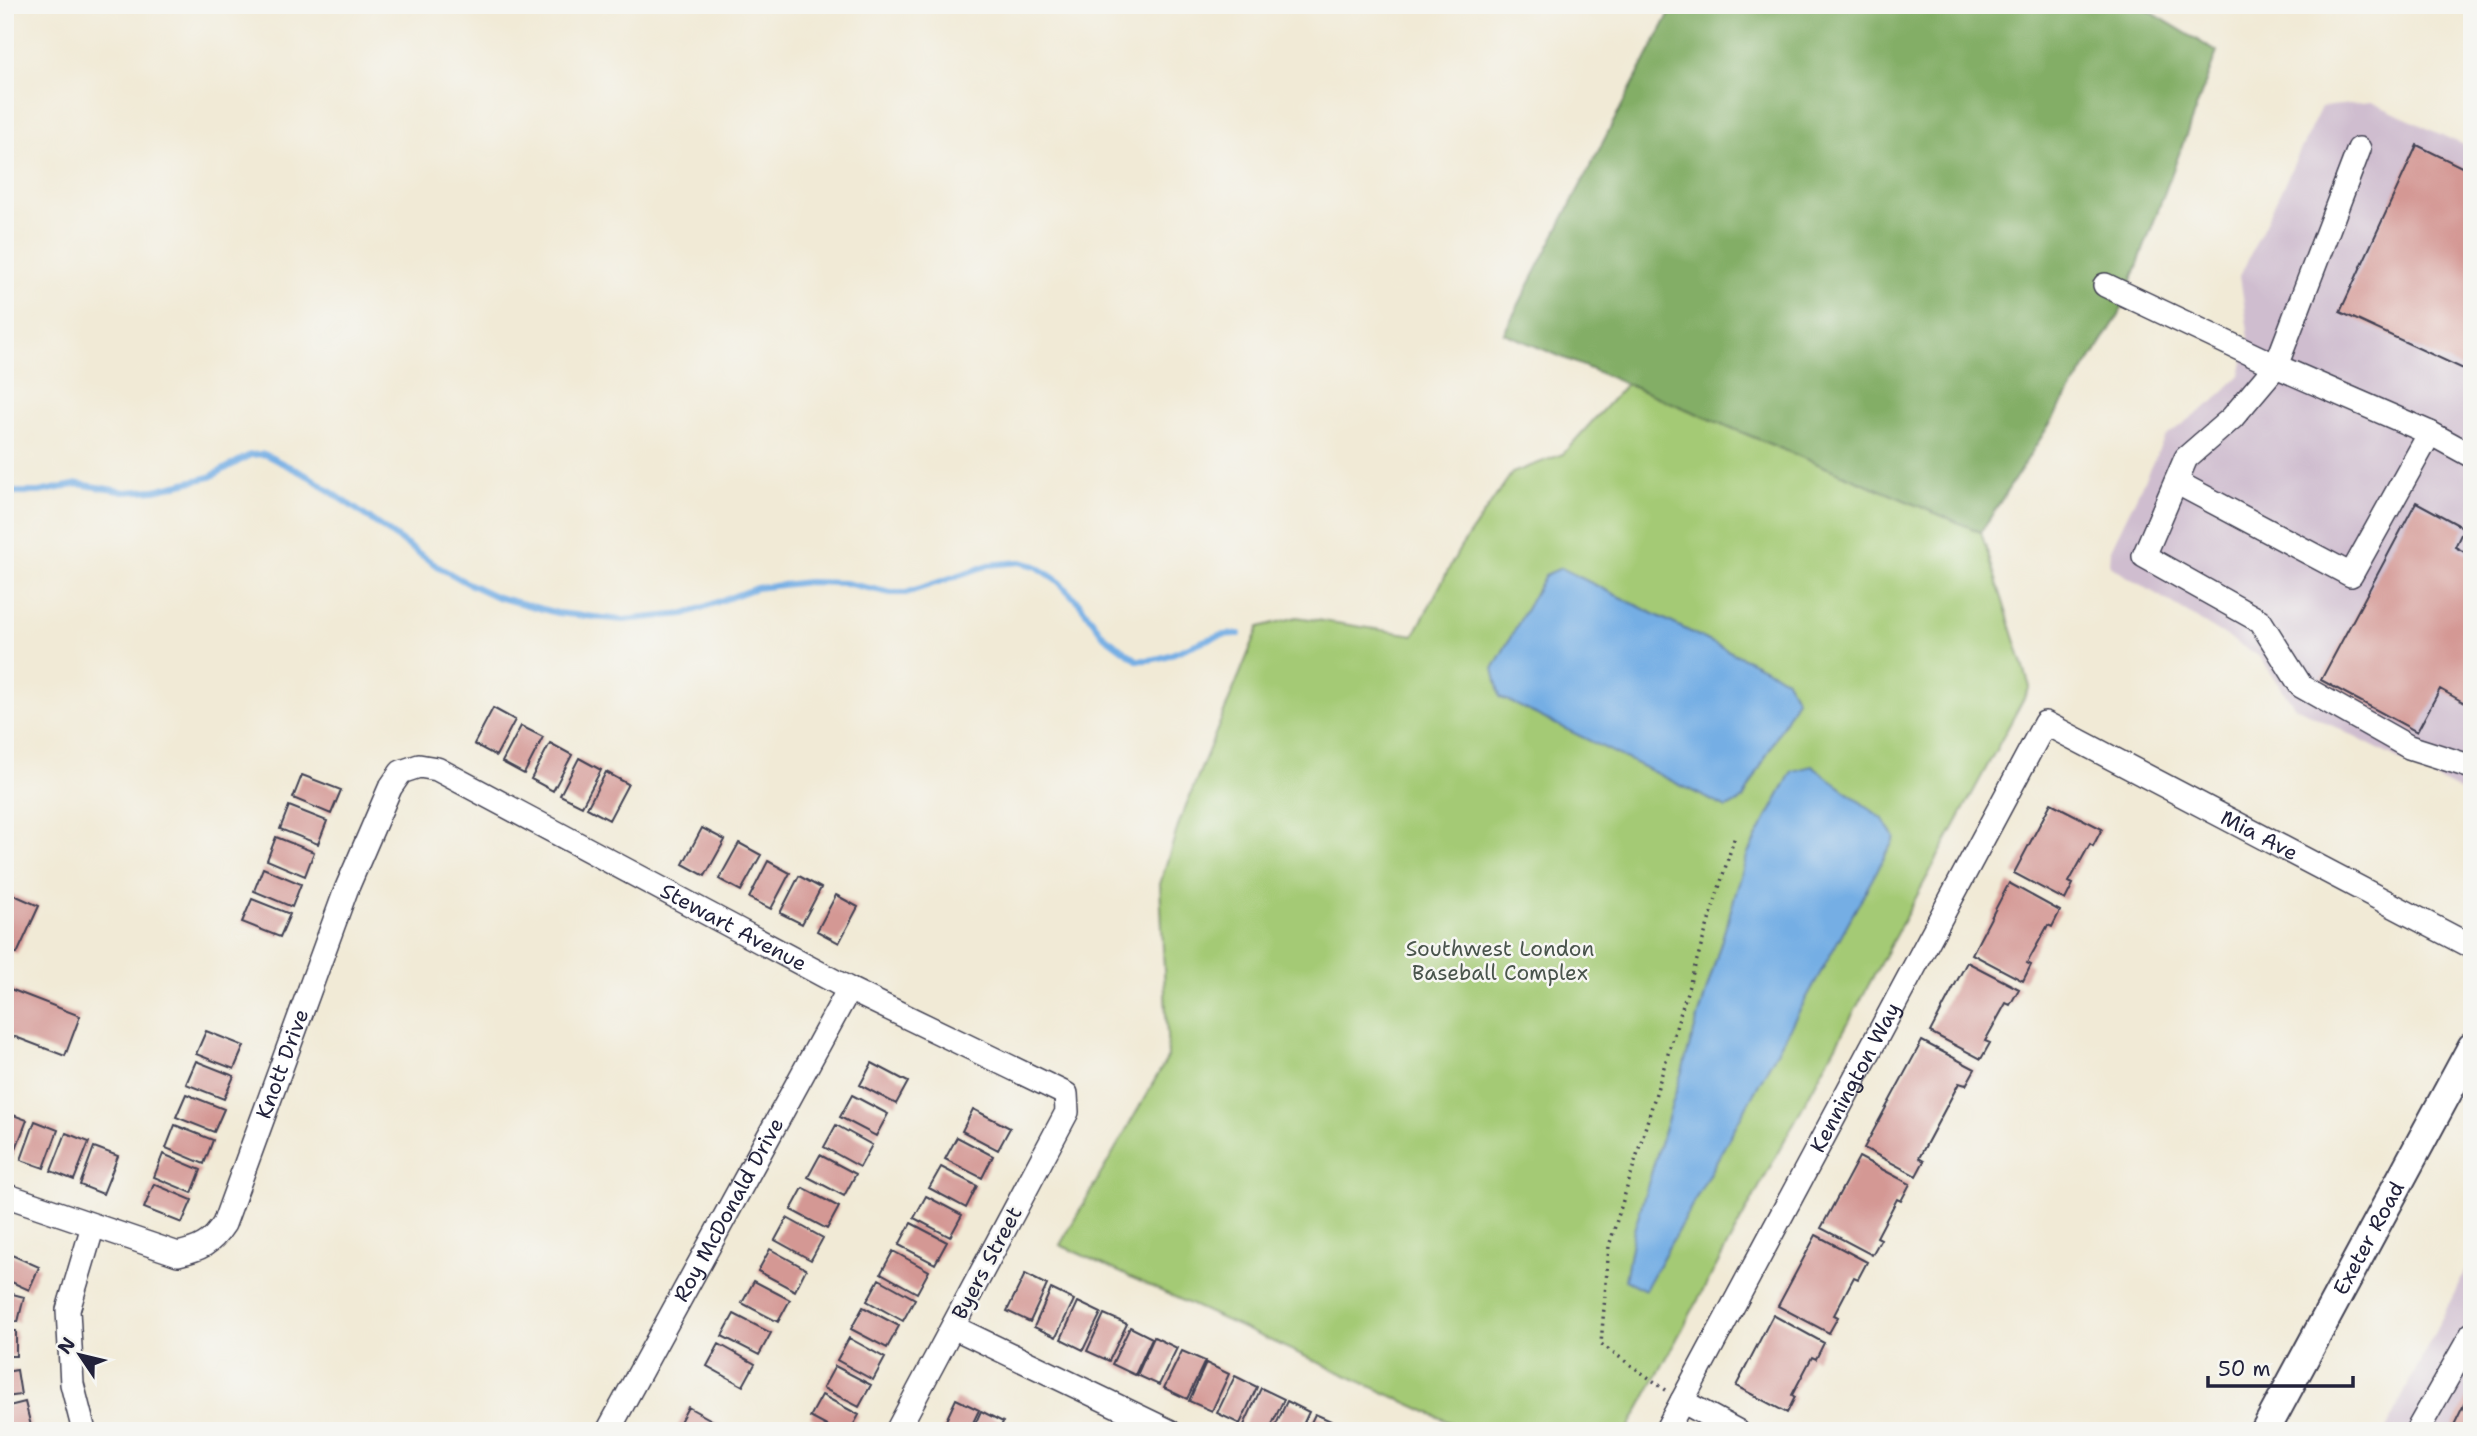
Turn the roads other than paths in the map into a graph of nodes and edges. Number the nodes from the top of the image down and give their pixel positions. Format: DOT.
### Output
graph roads {
  1 [pos="2359,149"];
  2 [pos="2105,285"];
  3 [pos="2276,366"];
  4 [pos="2430,433"];
  5 [pos="2472,456"];
  6 [pos="2176,482"];
  7 [pos="2045,723"];
  8 [pos="2472,767"];
  9 [pos="401,772"];
  10 [pos="2472,947"];
  11 [pos="849,989"];
  12 [pos="2472,1046"];
  13 [pos="1066,1094"];
  14 [pos="5,1195"];
  15 [pos="93,1226"];
  16 [pos="953,1327"];
  17 [pos="2472,1334"];
  18 [pos="1682,1401"];
  19 [pos="84,1431"];
  20 [pos="608,1431"];
  21 [pos="897,1431"];
  22 [pos="1169,1431"];
  23 [pos="1666,1431"];
  24 [pos="1737,1431"];
  25 [pos="2264,1431"];
  26 [pos="2417,1431"];
  1 -- 3 [label="street"];
  2 -- 3 [label="street"];
  3 -- 4 [label="street"];
  3 -- 6 [label="street"];
  4 -- 5 [label="street"];
  4 -- 6 [label="street"];
  6 -- 8 [label="street"];
  7 -- 10 [label="street, Mia Ave"];
  7 -- 18 [label="street, Kennington Way"];
  9 -- 11 [label="street, Stewart Avenue"];
  9 -- 15 [label="street, Knott Drive"];
  11 -- 13 [label="street, Stewart Avenue"];
  11 -- 20 [label="street, Roy McDonald Drive"];
  12 -- 25 [label="main road, Exeter Road"];
  13 -- 16 [label="street, Byers Street"];
  14 -- 15 [label="street, Knott Drive"];
  15 -- 19 [label="street"];
  16 -- 21 [label="street, Byers Street"];
  16 -- 22 [label="street"];
  17 -- 26 [label="street"];
  18 -- 23 [label="street, Kennington Way"];
  18 -- 24 [label="street"];
}
